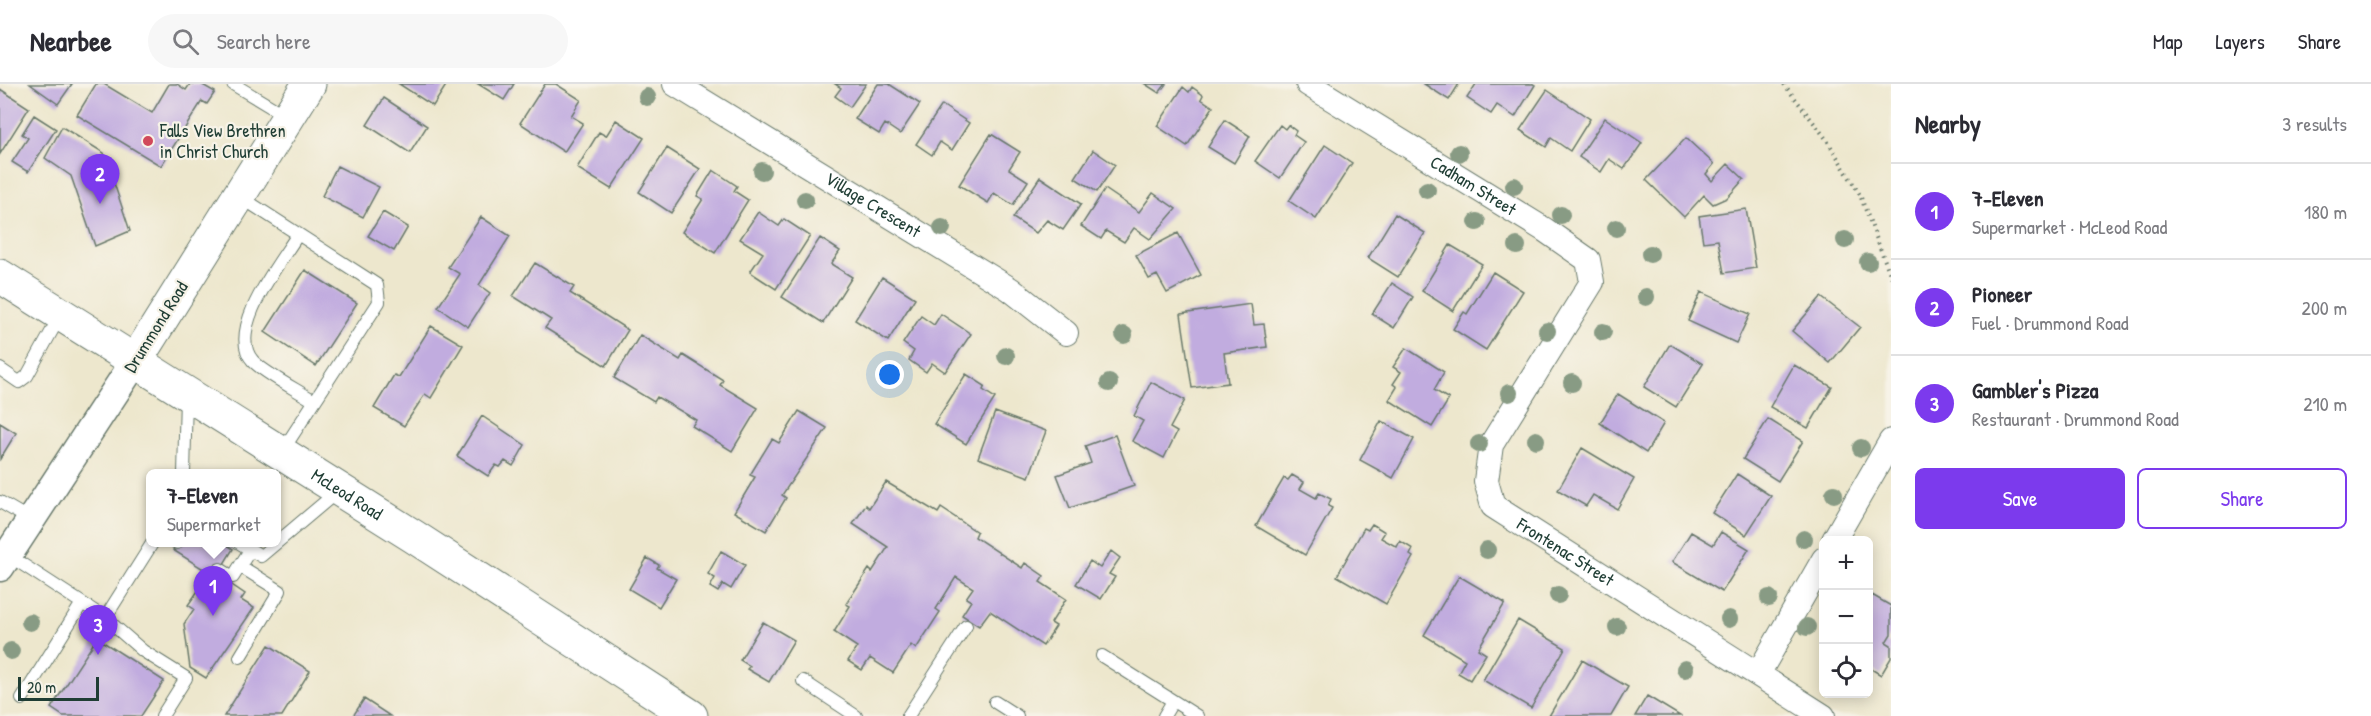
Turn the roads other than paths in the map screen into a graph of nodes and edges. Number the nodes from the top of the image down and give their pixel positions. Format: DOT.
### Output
graph roads {
  1 [pos="233,84"];
  2 [pos="309,84"];
  3 [pos="675,84"];
  4 [pos="1308,84"];
  5 [pos="288,117"];
  6 [pos="238,196"];
  7 [pos="298,234"];
  8 [pos="0,276"];
  9 [pos="1574,312"];
  10 [pos="60,315"];
  11 [pos="1066,333"];
  12 [pos="134,363"];
  13 [pos="0,369"];
  14 [pos="186,395"];
  15 [pos="314,401"];
  16 [pos="1891,441"];
  17 [pos="280,454"];
  18 [pos="184,469"];
  19 [pos="339,490"];
  20 [pos="0,502"];
  21 [pos="31,520"];
  22 [pos="1836,536"];
  23 [pos="281,539"];
  24 [pos="150,547"];
  25 [pos="245,547"];
  26 [pos="272,547"];
  27 [pos="250,550"];
  28 [pos="4,561"];
  29 [pos="240,566"];
  30 [pos="1819,568"];
  31 [pos="220,569"];
  32 [pos="82,603"];
  33 [pos="105,618"];
  34 [pos="966,626"];
  35 [pos="1102,656"];
  36 [pos="240,657"];
  37 [pos="1758,674"];
  38 [pos="803,681"];
  39 [pos="21,699"];
  40 [pos="1173,701"];
  41 [pos="995,702"];
  42 [pos="680,713"];
  43 [pos="162,716"];
  44 [pos="856,716"];
  45 [pos="909,716"];
  46 [pos="1017,716"];
  47 [pos="1164,716"];
  48 [pos="1197,716"];
  49 [pos="1823,716"];
  1 -- 5 [label="lane"];
  2 -- 5 [label="main road, Drummond Road"];
  3 -- 11 [label="street, Village Crescent"];
  4 -- 9 [label="street, Cadham Street"];
  5 -- 6 [label="main road, Drummond Road"];
  6 -- 7 [label="lane"];
  6 -- 12 [label="main road, Drummond Road"];
  7 -- 15 [label="lane"];
  7 -- 15 [label="lane"];
  8 -- 10 [label="main road, McLeod Road"];
  9 -- 37 [label="street, Frontenac Street"];
  10 -- 12 [label="main road, McLeod Road"];
  10 -- 13 [label="lane"];
  12 -- 14 [label="main road, McLeod Road"];
  12 -- 21 [label="street, Drummond Road"];
  14 -- 17 [label="main road, McLeod Road"];
  14 -- 18 [label="lane"];
  15 -- 17 [label="lane"];
  16 -- 22 [label="street"];
  17 -- 19 [label="main road, McLeod Road"];
  19 -- 23 [label="lane"];
  19 -- 42 [label="main road, McLeod Road"];
  20 -- 21 [label="lane"];
  21 -- 28 [label="street, Drummond Road"];
  24 -- 33 [label="lane"];
  25 -- 27 [label="lane"];
  26 -- 27 [label="lane"];
  27 -- 29 [label="lane"];
  28 -- 32 [label="lane"];
  29 -- 31 [label="lane"];
  29 -- 36 [label="lane"];
  30 -- 37 [label="street"];
  32 -- 33 [label="lane"];
  32 -- 39 [label="lane"];
  33 -- 43 [label="lane"];
  34 -- 45 [label="lane"];
  35 -- 40 [label="lane"];
  37 -- 49 [label="street, Frontenac Street"];
  38 -- 44 [label="lane"];
  40 -- 47 [label="lane"];
  40 -- 48 [label="lane"];
  41 -- 46 [label="lane"];
}
